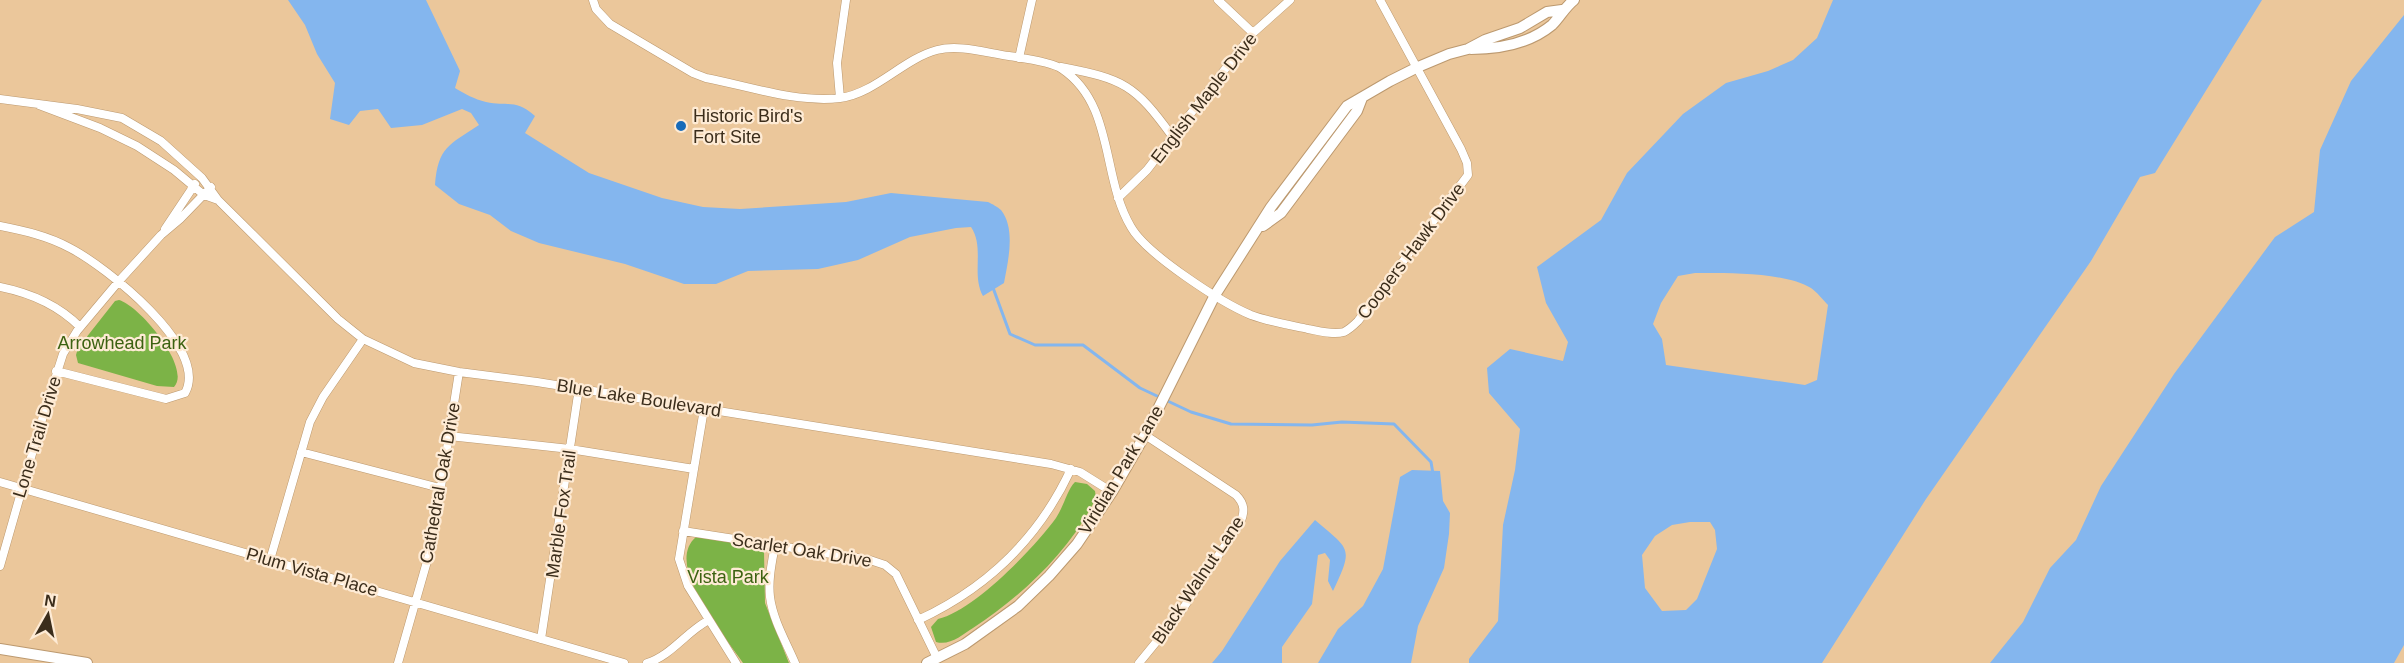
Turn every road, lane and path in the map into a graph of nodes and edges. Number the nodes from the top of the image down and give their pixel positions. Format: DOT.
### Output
graph roads {
  1 [pos="593,0"];
  2 [pos="846,0"];
  3 [pos="1032,0"];
  4 [pos="1218,0"];
  5 [pos="1290,0"];
  6 [pos="1380,0"];
  7 [pos="1574,0"];
  8 [pos="1253,33"];
  9 [pos="1020,58"];
  10 [pos="1060,67"];
  11 [pos="1418,68"];
  12 [pos="840,98"];
  13 [pos="0,99"];
  14 [pos="39,105"];
  15 [pos="1172,136"];
  16 [pos="201,177"];
  17 [pos="193,186"];
  18 [pos="211,188"];
  19 [pos="204,195"];
  20 [pos="1118,198"];
  21 [pos="218,200"];
  22 [pos="0,226"];
  23 [pos="161,235"];
  24 [pos="119,281"];
  25 [pos="0,287"];
  26 [pos="1215,294"];
  27 [pos="80,327"];
  28 [pos="363,339"];
  29 [pos="56,371"];
  30 [pos="459,372"];
  31 [pos="579,388"];
  32 [pos="704,409"];
  33 [pos="1145,435"];
  34 [pos="449,436"];
  35 [pos="570,449"];
  36 [pos="301,452"];
  37 [pos="694,469"];
  38 [pos="1071,469"];
  39 [pos="0,482"];
  40 [pos="21,488"];
  41 [pos="440,488"];
  42 [pos="1112,492"];
  43 [pos="683,531"];
  44 [pos="775,545"];
  45 [pos="270,560"];
  46 [pos="0,566"];
  47 [pos="415,602"];
  48 [pos="709,620"];
  49 [pos="918,620"];
  50 [pos="541,639"];
  51 [pos="0,649"];
  52 [pos="932,661"];
  53 [pos="87,663"];
  54 [pos="398,663"];
  55 [pos="624,663"];
  56 [pos="647,663"];
  57 [pos="736,663"];
  58 [pos="795,663"];
  59 [pos="1138,663"];
  1 -- 12 [label="street"];
  2 -- 12 [label="street"];
  3 -- 9 [label="street"];
  4 -- 8 [label="street"];
  5 -- 8 [label="street, English Maple Drive"];
  6 -- 11 [label="street"];
  7 -- 11 [label="street, Viridian Park Lane"];
  8 -- 15 [label="street, English Maple Drive"];
  9 -- 10 [label="street"];
  9 -- 12 [label="street"];
  10 -- 15 [label="street"];
  10 -- 20 [label="street, Coopers Hawk Drive"];
  11 -- 26 [label="street, Viridian Park Lane"];
  11 -- 26 [label="street, Coopers Hawk Drive"];
  13 -- 14 [label="street, Blue Lake Boulevard"];
  14 -- 16 [label="street, Blue Lake Boulevard"];
  14 -- 17 [label="street, Blue Lake Boulevard"];
  15 -- 20 [label="street, English Maple Drive"];
  16 -- 17 [label="street, Lone Trail Drive"];
  16 -- 18 [label="street, Blue Lake Boulevard"];
  17 -- 19 [label="street, Blue Lake Boulevard"];
  17 -- 23 [label="street, Lone Trail Drive"];
  18 -- 19 [label="street, Lone Trail Drive"];
  18 -- 21 [label="street, Blue Lake Boulevard"];
  19 -- 21 [label="street, Blue Lake Boulevard"];
  19 -- 23 [label="street, Lone Trail Drive"];
  20 -- 26 [label="street, Coopers Hawk Drive"];
  21 -- 28 [label="street, Blue Lake Boulevard"];
  22 -- 24 [label="street"];
  23 -- 24 [label="street, Lone Trail Drive"];
  24 -- 27 [label="street, Lone Trail Drive"];
  24 -- 29 [label="street"];
  25 -- 27 [label="street"];
  26 -- 33 [label="street, Viridian Park Lane"];
  27 -- 29 [label="street, Lone Trail Drive"];
  28 -- 30 [label="street, Blue Lake Boulevard"];
  28 -- 36 [label="street"];
  29 -- 40 [label="street, Lone Trail Drive"];
  30 -- 31 [label="street, Blue Lake Boulevard"];
  30 -- 34 [label="street, Cathedral Oak Drive"];
  31 -- 32 [label="street, Blue Lake Boulevard"];
  31 -- 35 [label="street, Marble Fox Trail"];
  32 -- 37 [label="street"];
  32 -- 38 [label="street, Blue Lake Boulevard"];
  33 -- 42 [label="street, Viridian Park Lane"];
  33 -- 59 [label="street, Black Walnut Lane"];
  34 -- 35 [label="street"];
  34 -- 41 [label="street, Cathedral Oak Drive"];
  35 -- 37 [label="street"];
  35 -- 50 [label="street, Marble Fox Trail"];
  36 -- 41 [label="street"];
  36 -- 45 [label="street"];
  37 -- 43 [label="street"];
  38 -- 42 [label="street, Blue Lake Boulevard"];
  38 -- 49 [label="street"];
  39 -- 40 [label="street, Plum Vista Place"];
  40 -- 45 [label="street, Plum Vista Place"];
  40 -- 46 [label="street, Lone Trail Drive"];
  41 -- 47 [label="street, Cathedral Oak Drive"];
  42 -- 52 [label="street, Viridian Park Lane"];
  43 -- 44 [label="street, Scarlet Oak Drive"];
  43 -- 48 [label="street"];
  44 -- 49 [label="street, Scarlet Oak Drive"];
  44 -- 58 [label="street"];
  45 -- 47 [label="street, Plum Vista Place"];
  47 -- 50 [label="street, Plum Vista Place"];
  47 -- 54 [label="street, Cathedral Oak Drive"];
  48 -- 56 [label="street"];
  48 -- 57 [label="street"];
  49 -- 52 [label="street, Scarlet Oak Drive"];
  50 -- 55 [label="street, Plum Vista Place"];
  51 -- 53 [label="street"];
}
